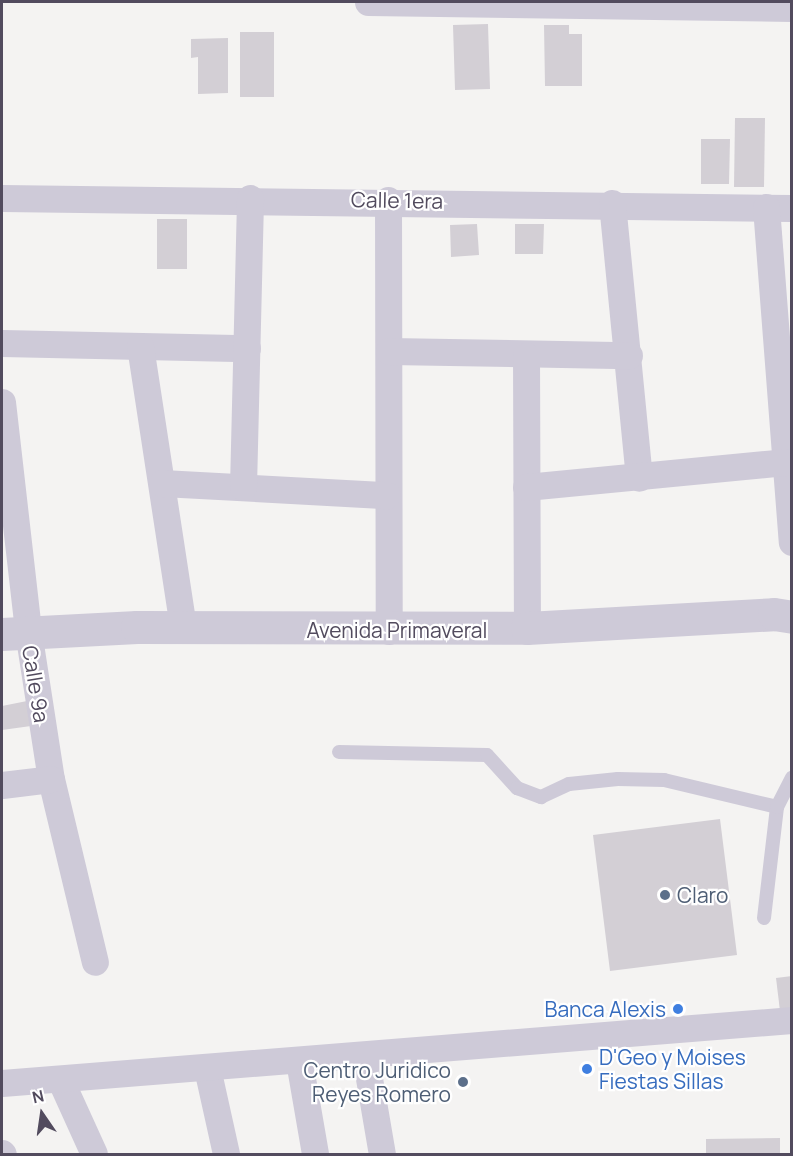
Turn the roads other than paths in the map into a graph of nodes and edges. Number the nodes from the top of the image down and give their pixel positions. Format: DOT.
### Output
graph roads {
  1 [pos="368,2"];
  2 [pos="477,2"];
  3 [pos="679,4"];
  4 [pos="792,8"];
  5 [pos="2,198"];
  6 [pos="249,198"];
  7 [pos="388,200"];
  8 [pos="612,203"];
  9 [pos="779,208"];
  10 [pos="2,342"];
  11 [pos="140,346"];
  12 [pos="247,348"];
  13 [pos="388,351"];
  14 [pos="629,355"];
  15 [pos="526,356"];
  16 [pos="2,402"];
  17 [pos="785,462"];
  18 [pos="639,478"];
  19 [pos="162,483"];
  20 [pos="7,484"];
  21 [pos="243,487"];
  22 [pos="526,487"];
  23 [pos="387,495"];
  24 [pos="792,542"];
  25 [pos="792,617"];
  26 [pos="183,628"];
  27 [pos="527,628"];
  28 [pos="389,631"];
  29 [pos="15,632"];
  30 [pos="339,752"];
  31 [pos="51,778"];
  32 [pos="792,778"];
  33 [pos="2,785"];
  34 [pos="777,807"];
  35 [pos="764,918"];
  36 [pos="95,962"];
  37 [pos="792,1020"];
  38 [pos="365,1055"];
  39 [pos="299,1061"];
  40 [pos="207,1068"];
  41 [pos="60,1079"];
  42 [pos="2,1083"];
  43 [pos="94,1155"];
  44 [pos="226,1155"];
  45 [pos="315,1155"];
  46 [pos="382,1155"];
  1 -- 2 [label="street"];
  2 -- 3 [label="street"];
  3 -- 4 [label="street"];
  5 -- 6 [label="street, Calle 1era"];
  6 -- 7 [label="street, Calle 1era"];
  6 -- 12 [label="street"];
  7 -- 8 [label="street, Calle 1era"];
  7 -- 13 [label="street"];
  8 -- 9 [label="street, Calle 1era"];
  8 -- 14 [label="street"];
  9 -- 17 [label="street"];
  10 -- 11 [label="street"];
  11 -- 12 [label="street"];
  11 -- 19 [label="street"];
  12 -- 21 [label="street"];
  13 -- 15 [label="street"];
  13 -- 23 [label="street"];
  14 -- 15 [label="street"];
  14 -- 18 [label="street"];
  15 -- 22 [label="street"];
  16 -- 20 [label="street, Calle 9a"];
  17 -- 18 [label="street"];
  17 -- 24 [label="street"];
  18 -- 22 [label="street"];
  19 -- 21 [label="street"];
  19 -- 26 [label="street"];
  20 -- 29 [label="street, Calle 9a"];
  21 -- 23 [label="street"];
  22 -- 27 [label="street"];
  23 -- 28 [label="street"];
  25 -- 27 [label="street, Avenida Primaveral"];
  26 -- 28 [label="street, Avenida Primaveral"];
  26 -- 29 [label="street, Avenida Primaveral"];
  27 -- 28 [label="street, Avenida Primaveral"];
  29 -- 31 [label="street, Calle 9a"];
  30 -- 34 [label="lane"];
  31 -- 33 [label="street"];
  31 -- 36 [label="street, Calle 9a"];
  32 -- 34 [label="lane"];
  34 -- 35 [label="lane"];
  37 -- 38 [label="street"];
  38 -- 39 [label="street"];
  38 -- 46 [label="street"];
  39 -- 40 [label="street"];
  39 -- 45 [label="street"];
  40 -- 41 [label="street"];
  40 -- 44 [label="street"];
  41 -- 42 [label="street"];
  41 -- 43 [label="street"];
}
